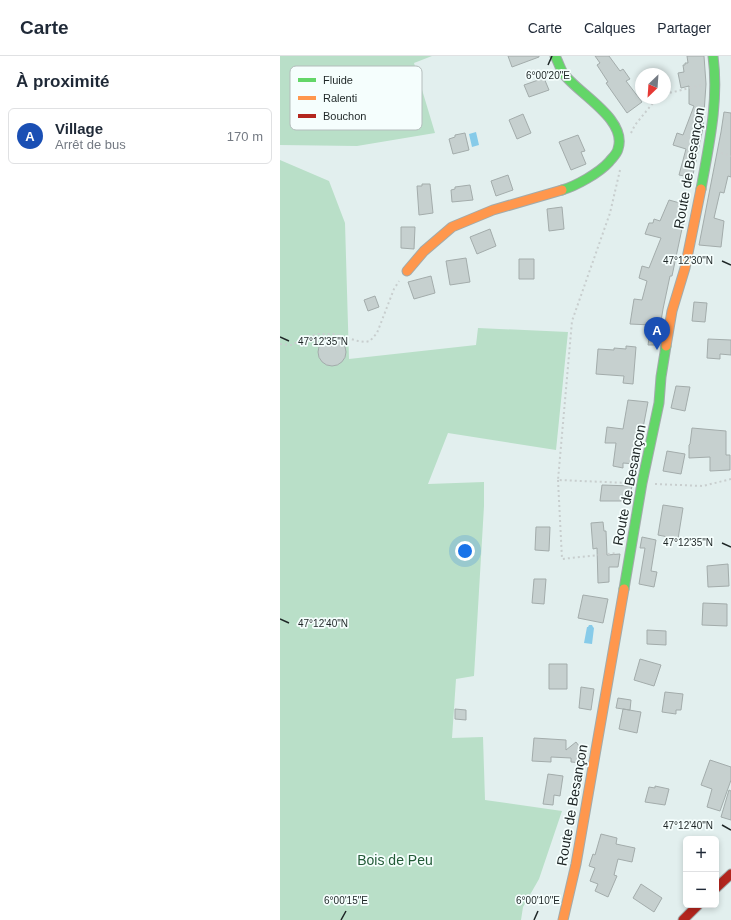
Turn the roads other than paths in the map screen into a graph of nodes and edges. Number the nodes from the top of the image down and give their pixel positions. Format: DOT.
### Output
graph roads {
  1 [pos="555,56"];
  2 [pos="713,56"];
  3 [pos="407,271"];
  4 [pos="731,874"];
  5 [pos="719,885"];
  6 [pos="695,908"];
  7 [pos="563,920"];
  8 [pos="683,920"];
  1 -- 3 [label="street"];
  2 -- 7 [label="street, Route de Besançon"];
  4 -- 5 [label="street"];
  6 -- 8 [label="street"];
}
